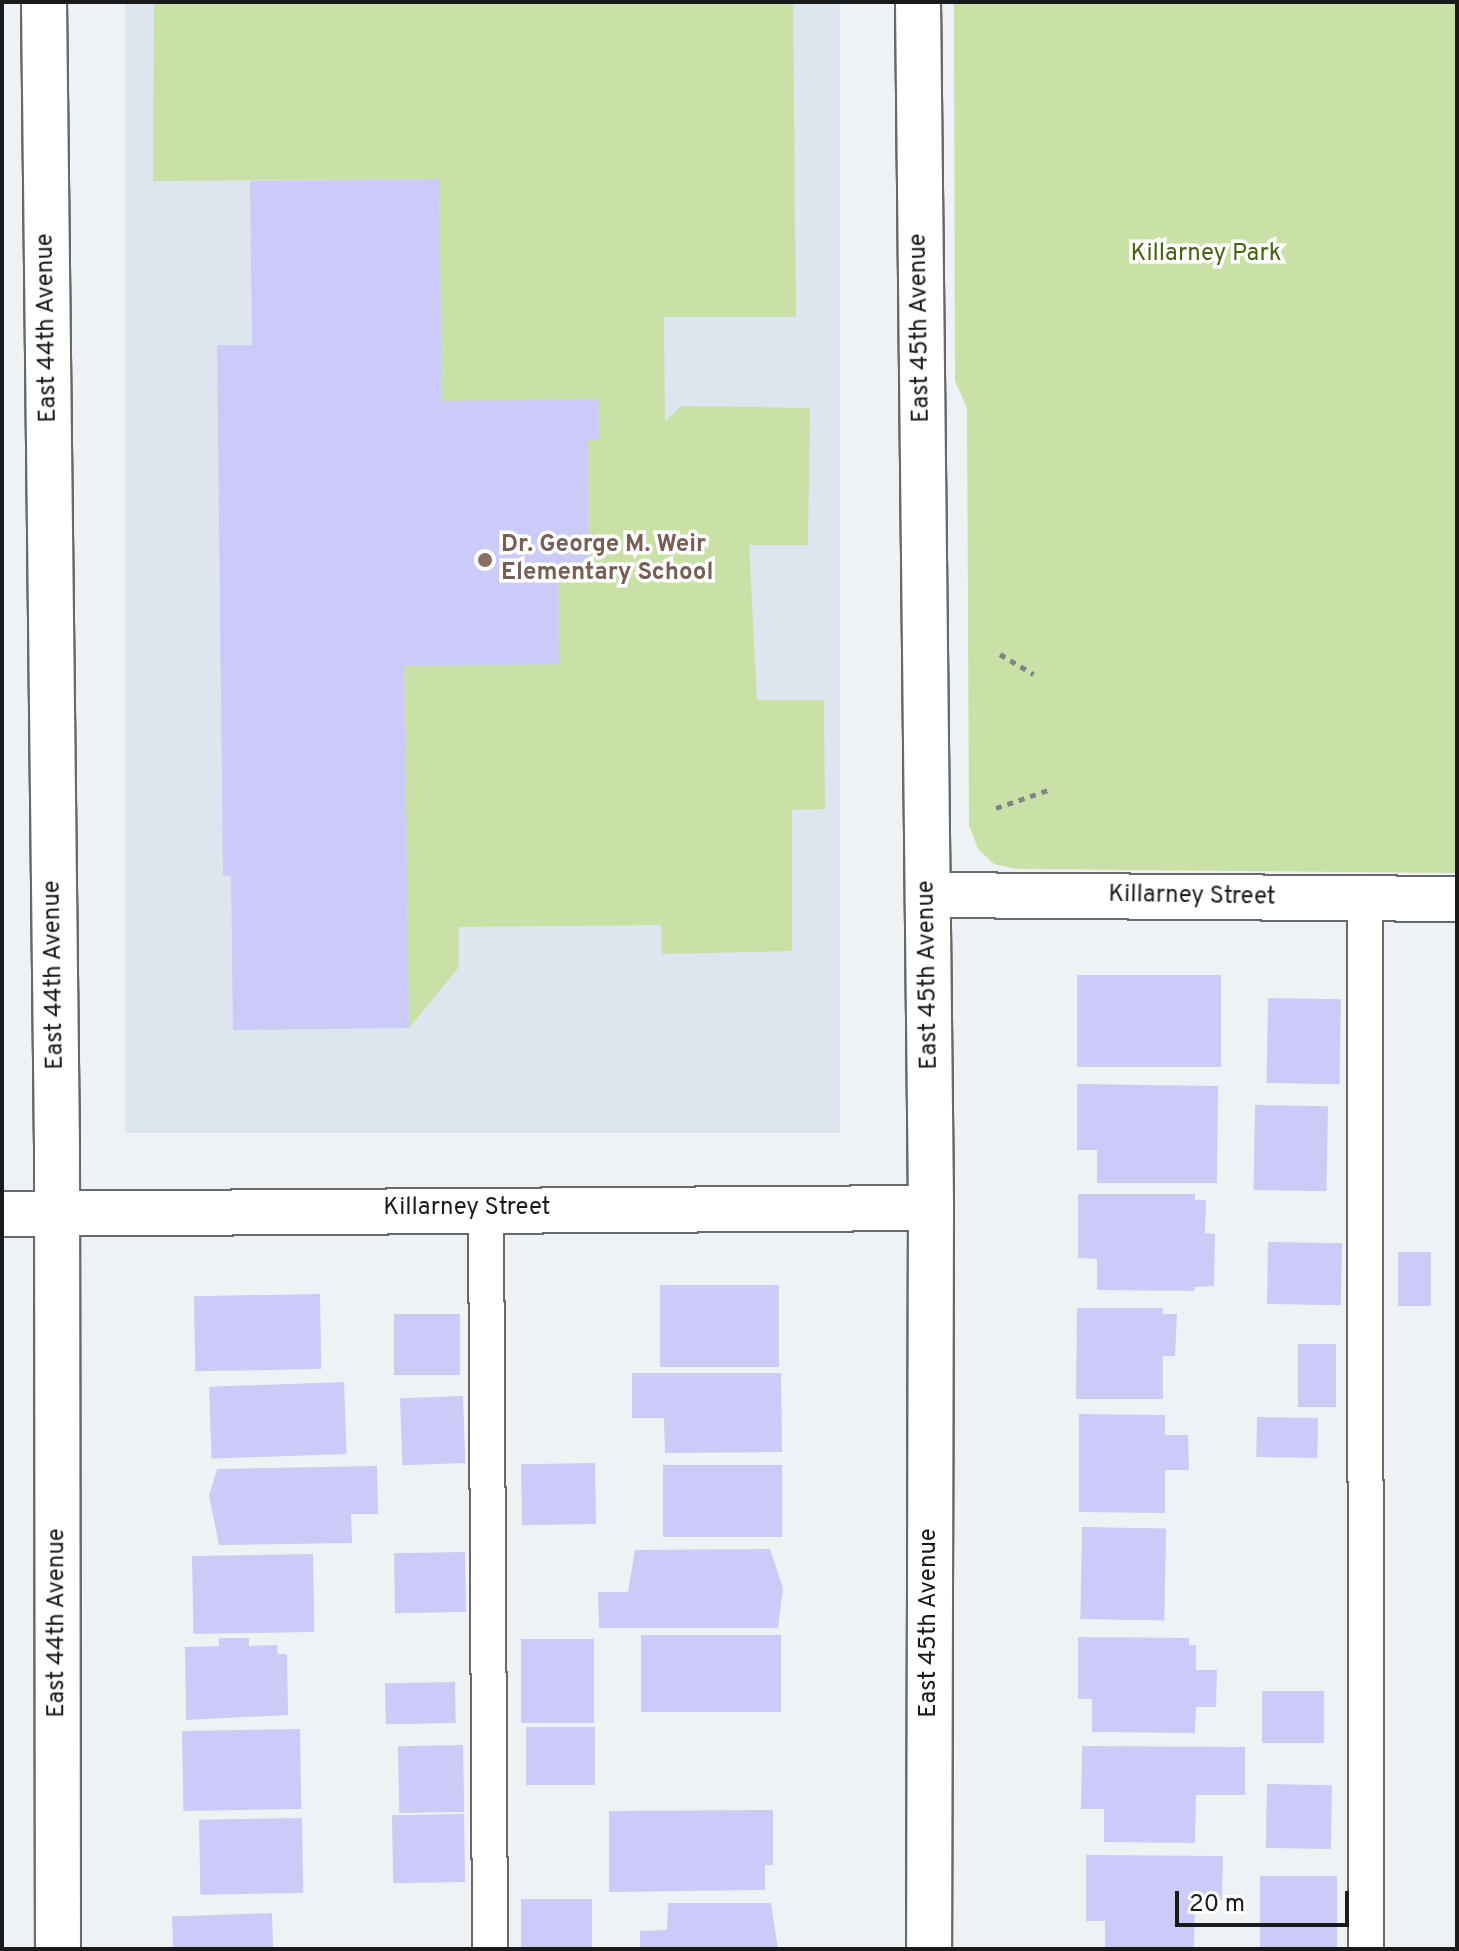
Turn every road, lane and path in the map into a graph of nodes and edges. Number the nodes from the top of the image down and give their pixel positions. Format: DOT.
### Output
graph roads {
  1 [pos="44,2"];
  2 [pos="918,2"];
  3 [pos="1000,654"];
  4 [pos="1033,674"];
  5 [pos="1048,790"];
  6 [pos="996,808"];
  7 [pos="928,895"];
  8 [pos="1365,898"];
  9 [pos="1457,899"];
  10 [pos="931,1208"];
  11 [pos="486,1209"];
  12 [pos="2,1214"];
  13 [pos="57,1214"];
  14 [pos="58,1949"];
  15 [pos="490,1949"];
  16 [pos="929,1949"];
  17 [pos="1366,1949"];
  1 -- 13 [label="street, East 44th Avenue"];
  2 -- 7 [label="street, East 45th Avenue"];
  3 -- 4 [label="path"];
  5 -- 6 [label="path"];
  7 -- 8 [label="street, Killarney Street"];
  7 -- 10 [label="street, East 45th Avenue"];
  8 -- 9 [label="street, Killarney Street"];
  8 -- 17 [label="lane"];
  10 -- 11 [label="street, Killarney Street"];
  10 -- 16 [label="street, East 45th Avenue"];
  11 -- 13 [label="street, Killarney Street"];
  11 -- 15 [label="lane"];
  12 -- 13 [label="street, Killarney Street"];
  13 -- 14 [label="street, East 44th Avenue"];
}
